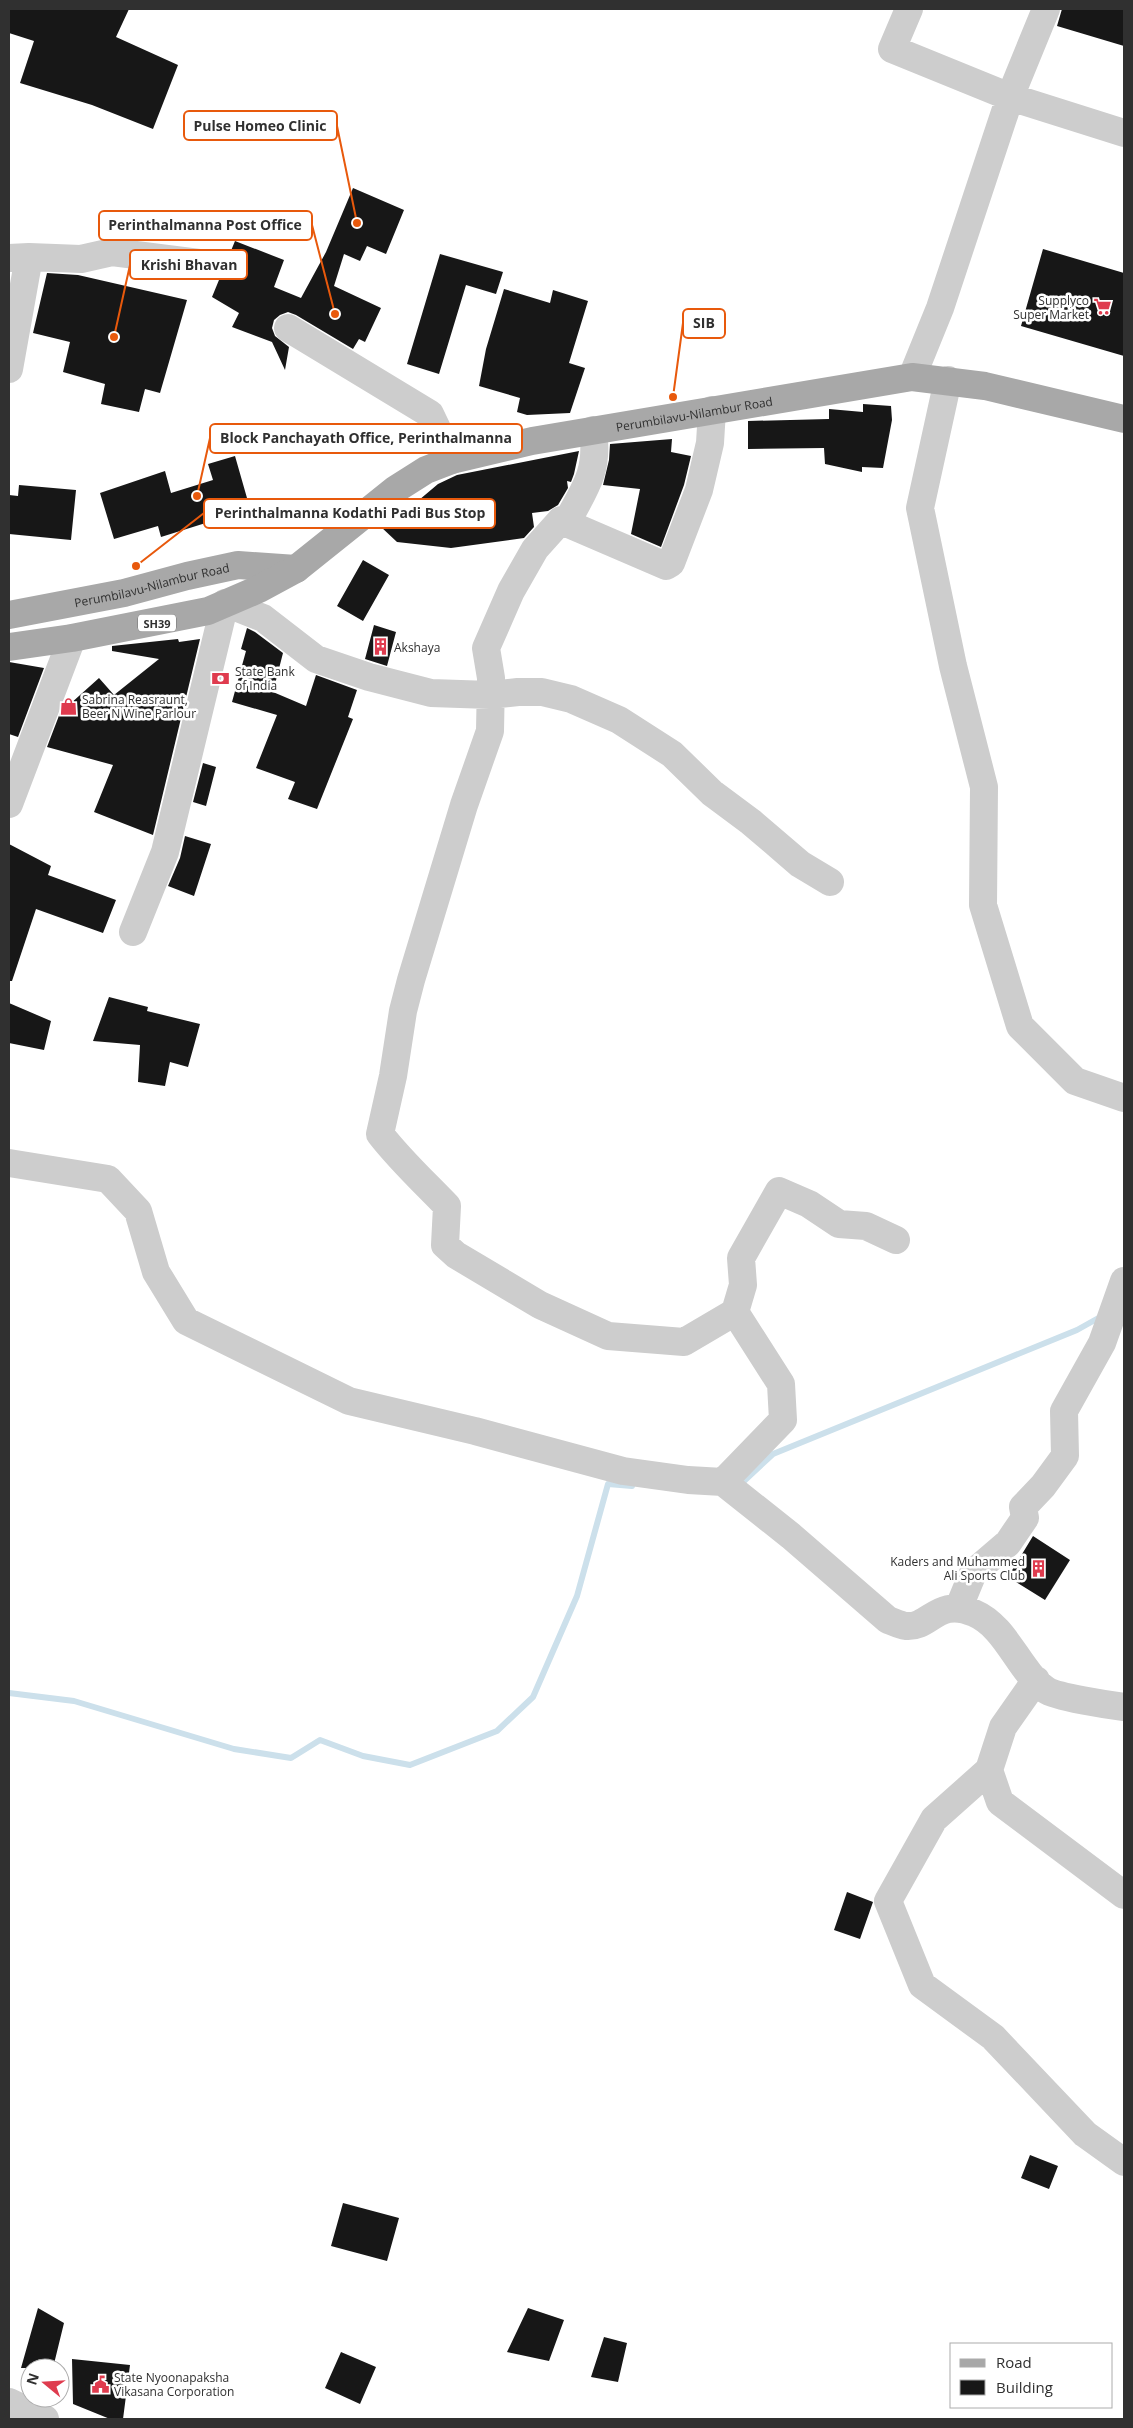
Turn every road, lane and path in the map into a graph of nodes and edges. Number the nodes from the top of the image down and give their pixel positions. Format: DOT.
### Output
graph roads {
  1 [pos="908,9"];
  2 [pos="1046,9"];
  3 [pos="1010,97"];
  4 [pos="1124,133"];
  5 [pos="19,258"];
  6 [pos="200,263"];
  7 [pos="288,328"];
  8 [pos="9,369"];
  9 [pos="912,377"];
  10 [pos="948,380"];
  11 [pos="712,410"];
  12 [pos="1124,419"];
  13 [pos="593,430"];
  14 [pos="452,460"];
  15 [pos="566,523"];
  16 [pos="296,568"];
  17 [pos="225,603"];
  18 [pos="9,616"];
  19 [pos="72,638"];
  20 [pos="9,647"];
  21 [pos="490,695"];
  22 [pos="9,804"];
  23 [pos="830,882"];
  24 [pos="133,932"];
  25 [pos="1124,1098"];
  26 [pos="9,1163"];
  27 [pos="896,1240"];
  28 [pos="1124,1281"];
  29 [pos="736,1312"];
  30 [pos="723,1482"];
  31 [pos="959,1607"];
  32 [pos="1036,1680"];
  33 [pos="1124,1707"];
  34 [pos="989,1770"];
  35 [pos="1124,1895"];
  36 [pos="1124,2162"];
  37 [pos="9,2402"];
  38 [pos="45,2419"];
  1 -- 3 [label="street"];
  2 -- 3 [label="street"];
  3 -- 4 [label="street"];
  3 -- 9 [label="street"];
  5 -- 6 [label="street"];
  5 -- 8 [label="street"];
  7 -- 14 [label="street"];
  9 -- 10 [label="main road, Perumbilavu-Nilambur Road"];
  9 -- 11 [label="main road, Perumbilavu-Nilambur Road"];
  10 -- 12 [label="main road, Perumbilavu-Nilambur Road"];
  10 -- 25 [label="street"];
  11 -- 13 [label="main road, Perumbilavu-Nilambur Road"];
  11 -- 15 [label="street"];
  13 -- 14 [label="main road, Perumbilavu-Nilambur Road"];
  13 -- 15 [label="street"];
  14 -- 16 [label="main road, Perumbilavu-Nilambur Road"];
  15 -- 21 [label="street"];
  16 -- 17 [label="main road, Perumbilavu-Nilambur Road / SH39"];
  16 -- 18 [label="main road, Perumbilavu-Nilambur Road"];
  17 -- 19 [label="main road, Perumbilavu-Nilambur Road / SH39"];
  17 -- 21 [label="street"];
  17 -- 24 [label="street"];
  19 -- 20 [label="main road, Perumbilavu-Nilambur Road / SH39"];
  19 -- 22 [label="street"];
  21 -- 23 [label="street"];
  21 -- 29 [label="street"];
  26 -- 30 [label="street"];
  27 -- 29 [label="street"];
  28 -- 31 [label="street"];
  29 -- 30 [label="street"];
  30 -- 31 [label="street"];
  31 -- 32 [label="street"];
  32 -- 33 [label="street"];
  32 -- 34 [label="street"];
  34 -- 35 [label="street"];
  34 -- 36 [label="street"];
  37 -- 38 [label="street"];
}
